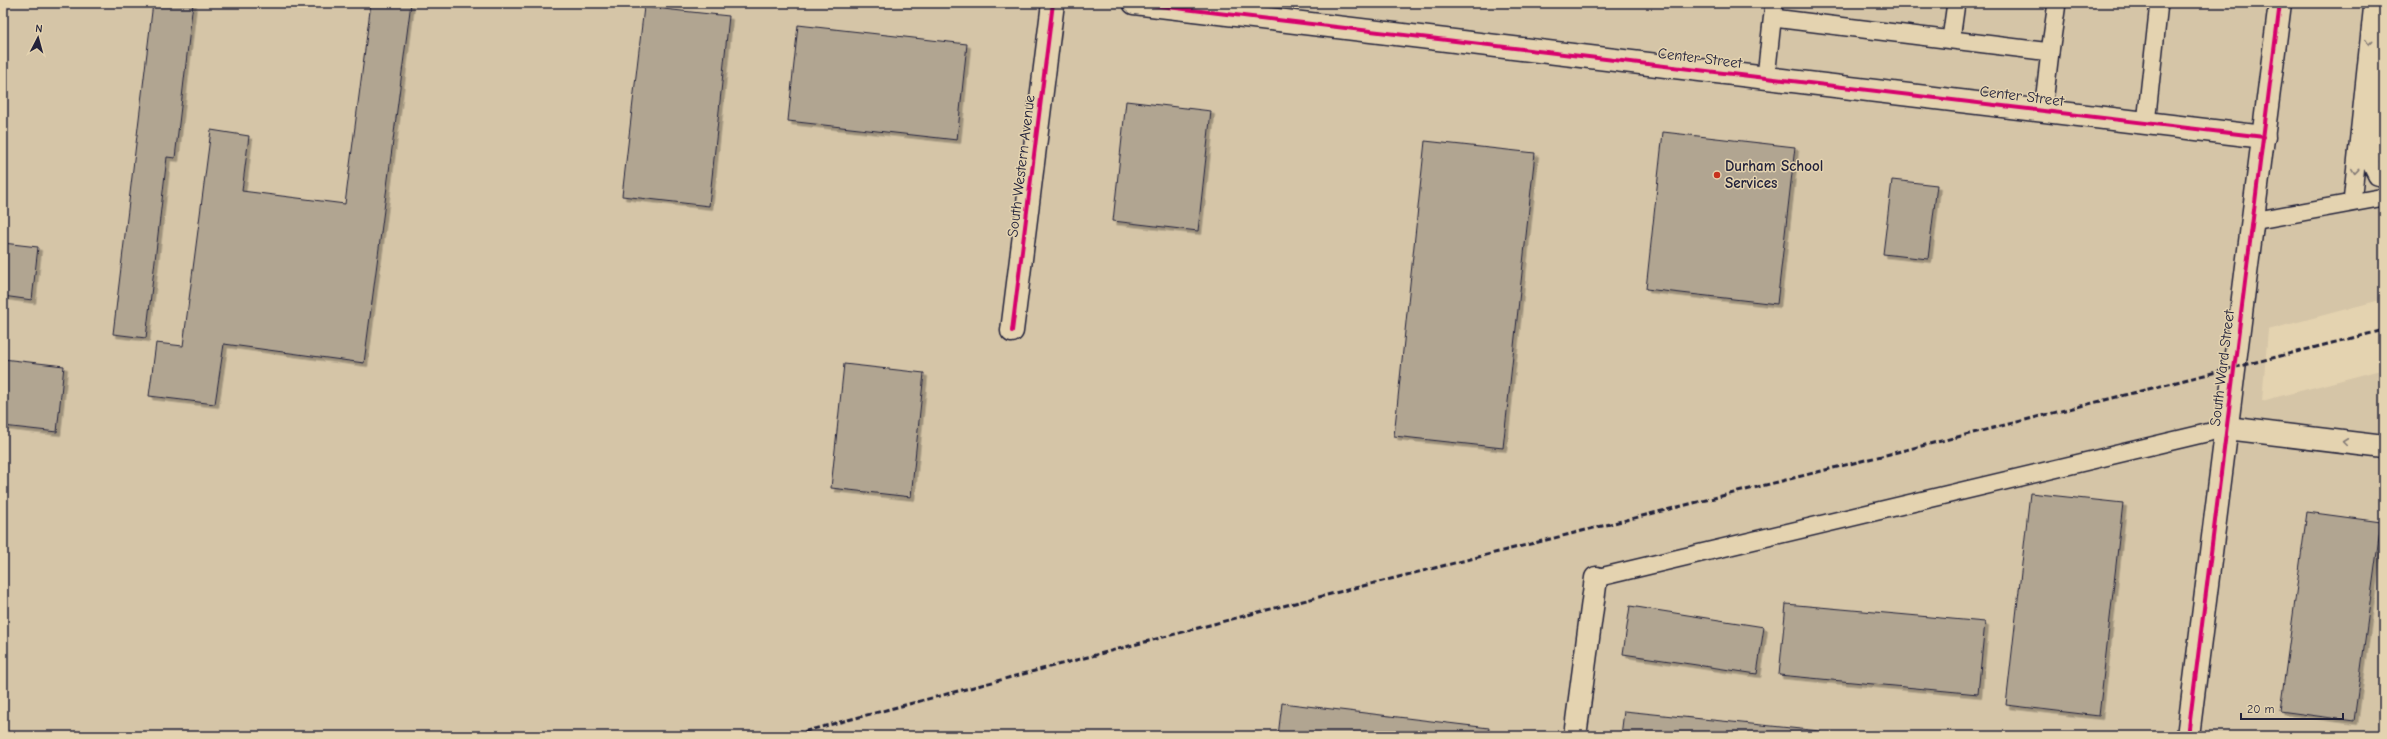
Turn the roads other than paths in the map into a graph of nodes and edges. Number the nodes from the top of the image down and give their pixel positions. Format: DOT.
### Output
graph roads {
  1 [pos="1053,3"];
  2 [pos="1134,3"];
  3 [pos="1956,3"];
  4 [pos="2057,3"];
  5 [pos="2158,3"];
  6 [pos="2280,3"];
  7 [pos="2373,3"];
  8 [pos="1774,10"];
  9 [pos="2384,26"];
  10 [pos="1951,40"];
  11 [pos="2050,52"];
  12 [pos="1766,78"];
  13 [pos="2044,111"];
  14 [pos="2146,123"];
  15 [pos="2264,137"];
  16 [pos="2384,178"];
  17 [pos="2384,197"];
  18 [pos="2352,202"];
  19 [pos="2253,221"];
  20 [pos="1012,331"];
  21 [pos="2227,428"];
  22 [pos="2384,447"];
  23 [pos="1596,578"];
  24 [pos="1575,736"];
  25 [pos="2188,736"];
  1 -- 20 [label="street, South Western Avenue"];
  2 -- 12 [label="street, Center Street"];
  3 -- 10 [label="lane"];
  4 -- 11 [label="lane"];
  5 -- 14 [label="lane"];
  6 -- 15 [label="street, South Ward Street"];
  7 -- 18 [label="lane, one-way"];
  8 -- 10 [label="lane"];
  8 -- 12 [label="lane"];
  9 -- 16 [label="lane"];
  10 -- 11 [label="lane"];
  11 -- 13 [label="lane"];
  12 -- 13 [label="street, Center Street"];
  13 -- 14 [label="street, Center Street"];
  14 -- 15 [label="street, Center Street"];
  15 -- 19 [label="street, South Ward Street"];
  17 -- 18 [label="lane"];
  18 -- 19 [label="lane"];
  19 -- 21 [label="street, South Ward Street"];
  22 -- 21 [label="street, one-way"];
  21 -- 23 [label="lane"];
  21 -- 25 [label="street, South Ward Street"];
  23 -- 24 [label="street"];
}
